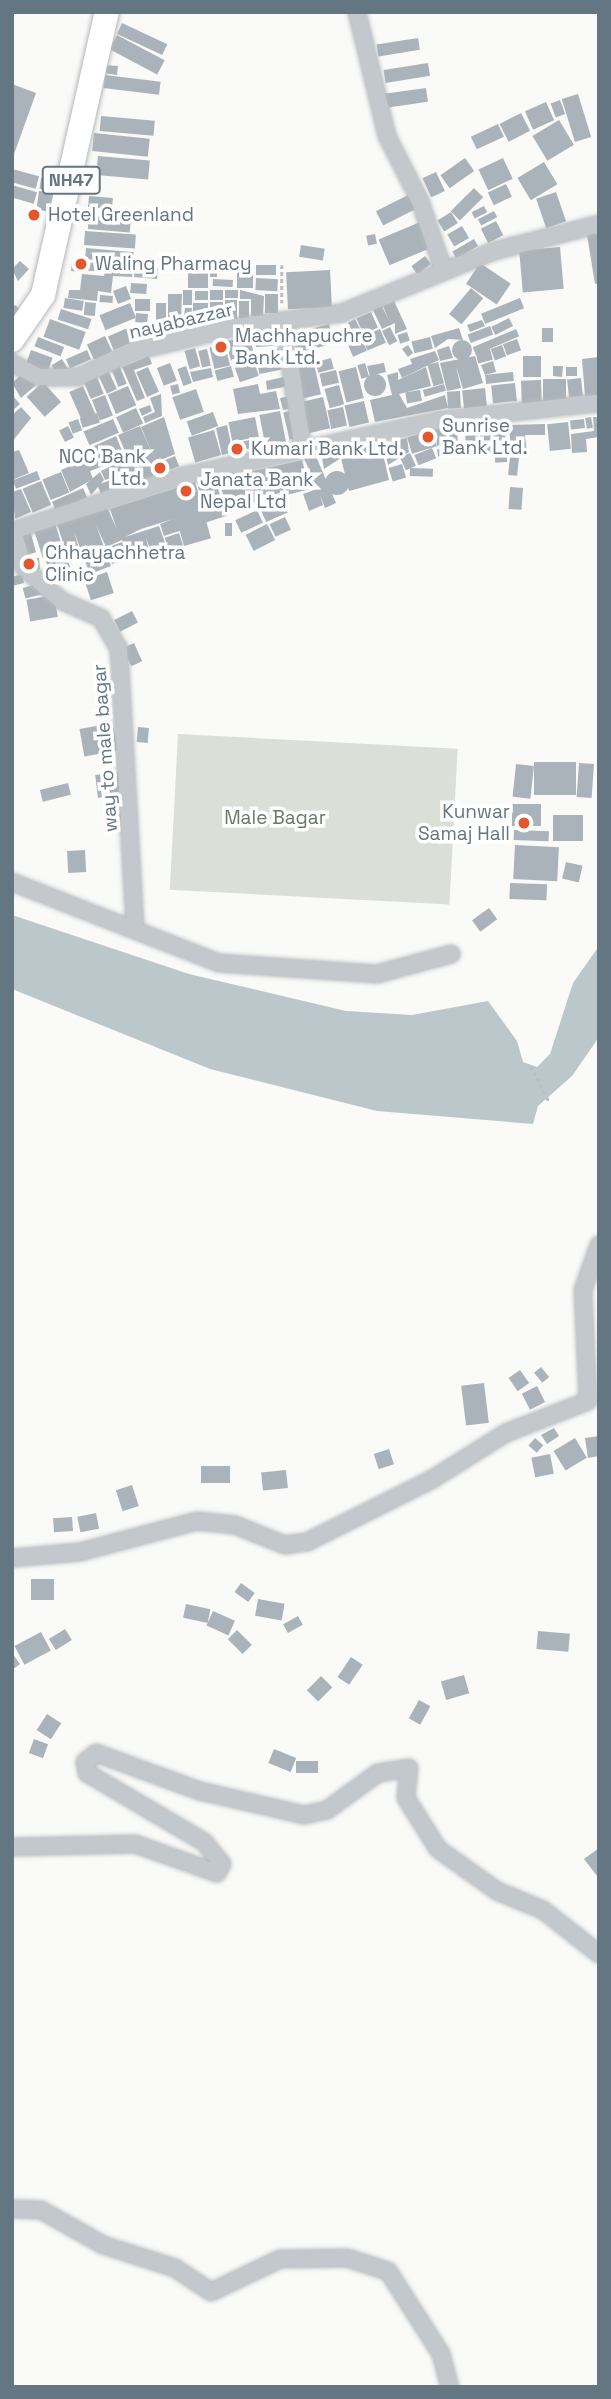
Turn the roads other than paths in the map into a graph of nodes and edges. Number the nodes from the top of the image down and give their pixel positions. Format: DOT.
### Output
graph roads {
  1 [pos="107,12"];
  2 [pos="357,12"];
  3 [pos="599,224"];
  4 [pos="443,269"];
  5 [pos="284,324"];
  6 [pos="12,340"];
  7 [pos="12,363"];
  8 [pos="599,403"];
  9 [pos="303,450"];
  10 [pos="13,531"];
  11 [pos="12,882"];
  12 [pos="135,928"];
  13 [pos="451,954"];
  14 [pos="599,1245"];
  15 [pos="12,1558"];
  16 [pos="12,1847"];
  17 [pos="599,1954"];
  18 [pos="12,2209"];
  19 [pos="450,2387"];
  1 -- 6 [label="highway, NH47"];
  2 -- 4 [label="street"];
  3 -- 4 [label="street, nayabazzar"];
  4 -- 5 [label="street, nayabazzar"];
  5 -- 7 [label="street, nayabazzar"];
  5 -- 9 [label="street"];
  8 -- 9 [label="street"];
  9 -- 10 [label="street"];
  10 -- 12 [label="street, way to male bagar"];
  11 -- 12 [label="street"];
  12 -- 13 [label="street"];
  14 -- 15 [label="street"];
  16 -- 17 [label="street"];
  18 -- 19 [label="street"];
}
